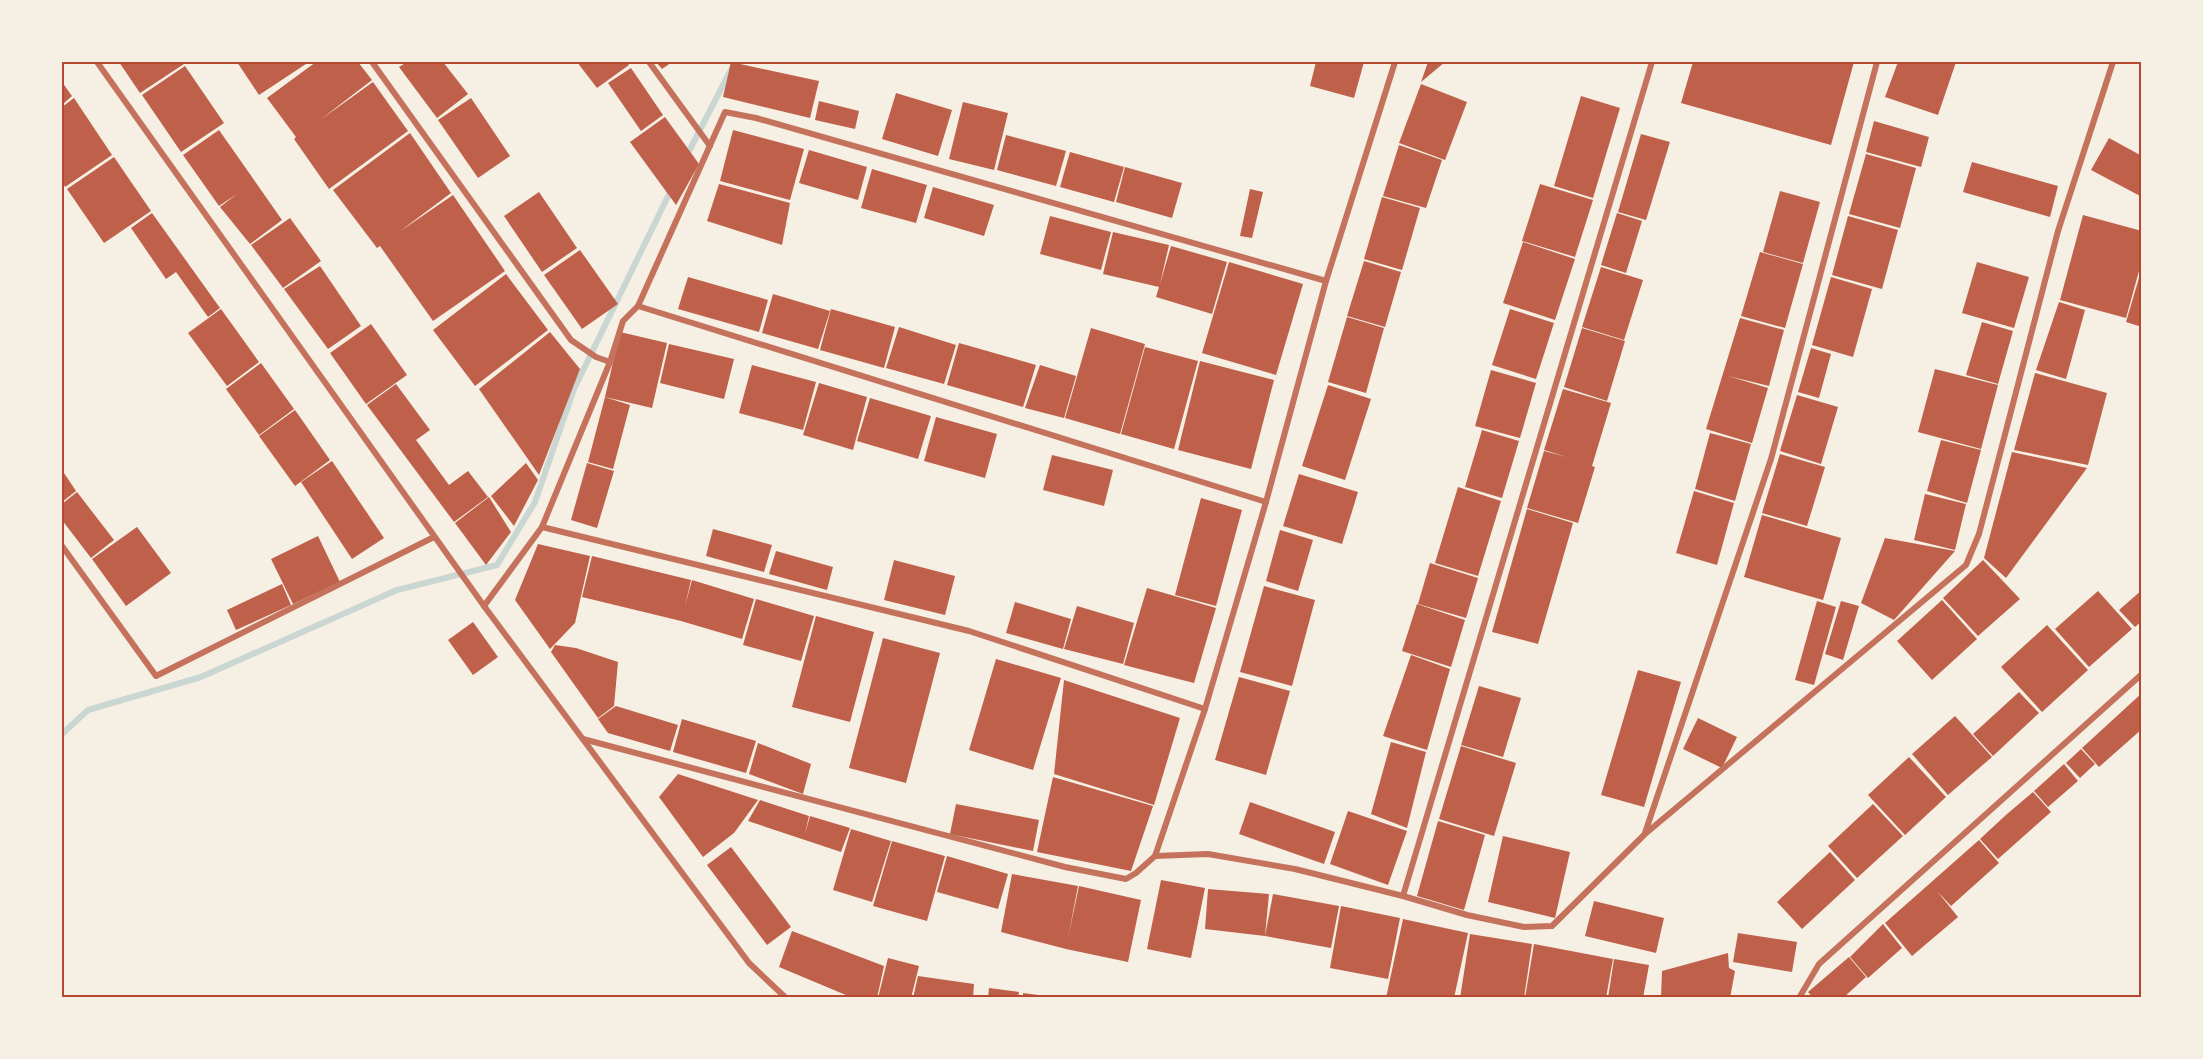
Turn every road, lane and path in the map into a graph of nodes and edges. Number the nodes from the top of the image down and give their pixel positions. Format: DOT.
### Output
graph roads {
  1 [pos="97,62"];
  2 [pos="372,62"];
  3 [pos="649,62"];
  4 [pos="1395,62"];
  5 [pos="1652,62"];
  6 [pos="1877,62"];
  7 [pos="2113,62"];
  8 [pos="710,146"];
  9 [pos="1326,281"];
  10 [pos="638,306"];
  11 [pos="610,362"];
  12 [pos="1266,502"];
  13 [pos="542,526"];
  14 [pos="434,537"];
  15 [pos="62,546"];
  16 [pos="484,606"];
  17 [pos="2142,675"];
  18 [pos="1205,709"];
  19 [pos="583,739"];
  20 [pos="1645,834"];
  21 [pos="1155,856"];
  22 [pos="1403,896"];
  23 [pos="786,998"];
  24 [pos="1799,998"];
  1 -- 14 [label="street"];
  2 -- 11 [label="street"];
  3 -- 8 [label="street"];
  4 -- 9 [label="street"];
  5 -- 22 [label="street"];
  6 -- 20 [label="street"];
  7 -- 20 [label="street"];
  8 -- 9 [label="street"];
  8 -- 10 [label="street"];
  9 -- 12 [label="street"];
  10 -- 11 [label="street"];
  10 -- 12 [label="street"];
  11 -- 13 [label="street"];
  12 -- 18 [label="street"];
  13 -- 16 [label="street"];
  13 -- 18 [label="street"];
  14 -- 15 [label="street"];
  14 -- 16 [label="street"];
  16 -- 19 [label="street"];
  17 -- 24 [label="street"];
  18 -- 21 [label="street"];
  19 -- 21 [label="street"];
  19 -- 23 [label="street"];
  20 -- 22 [label="street"];
  21 -- 22 [label="street"];
}
